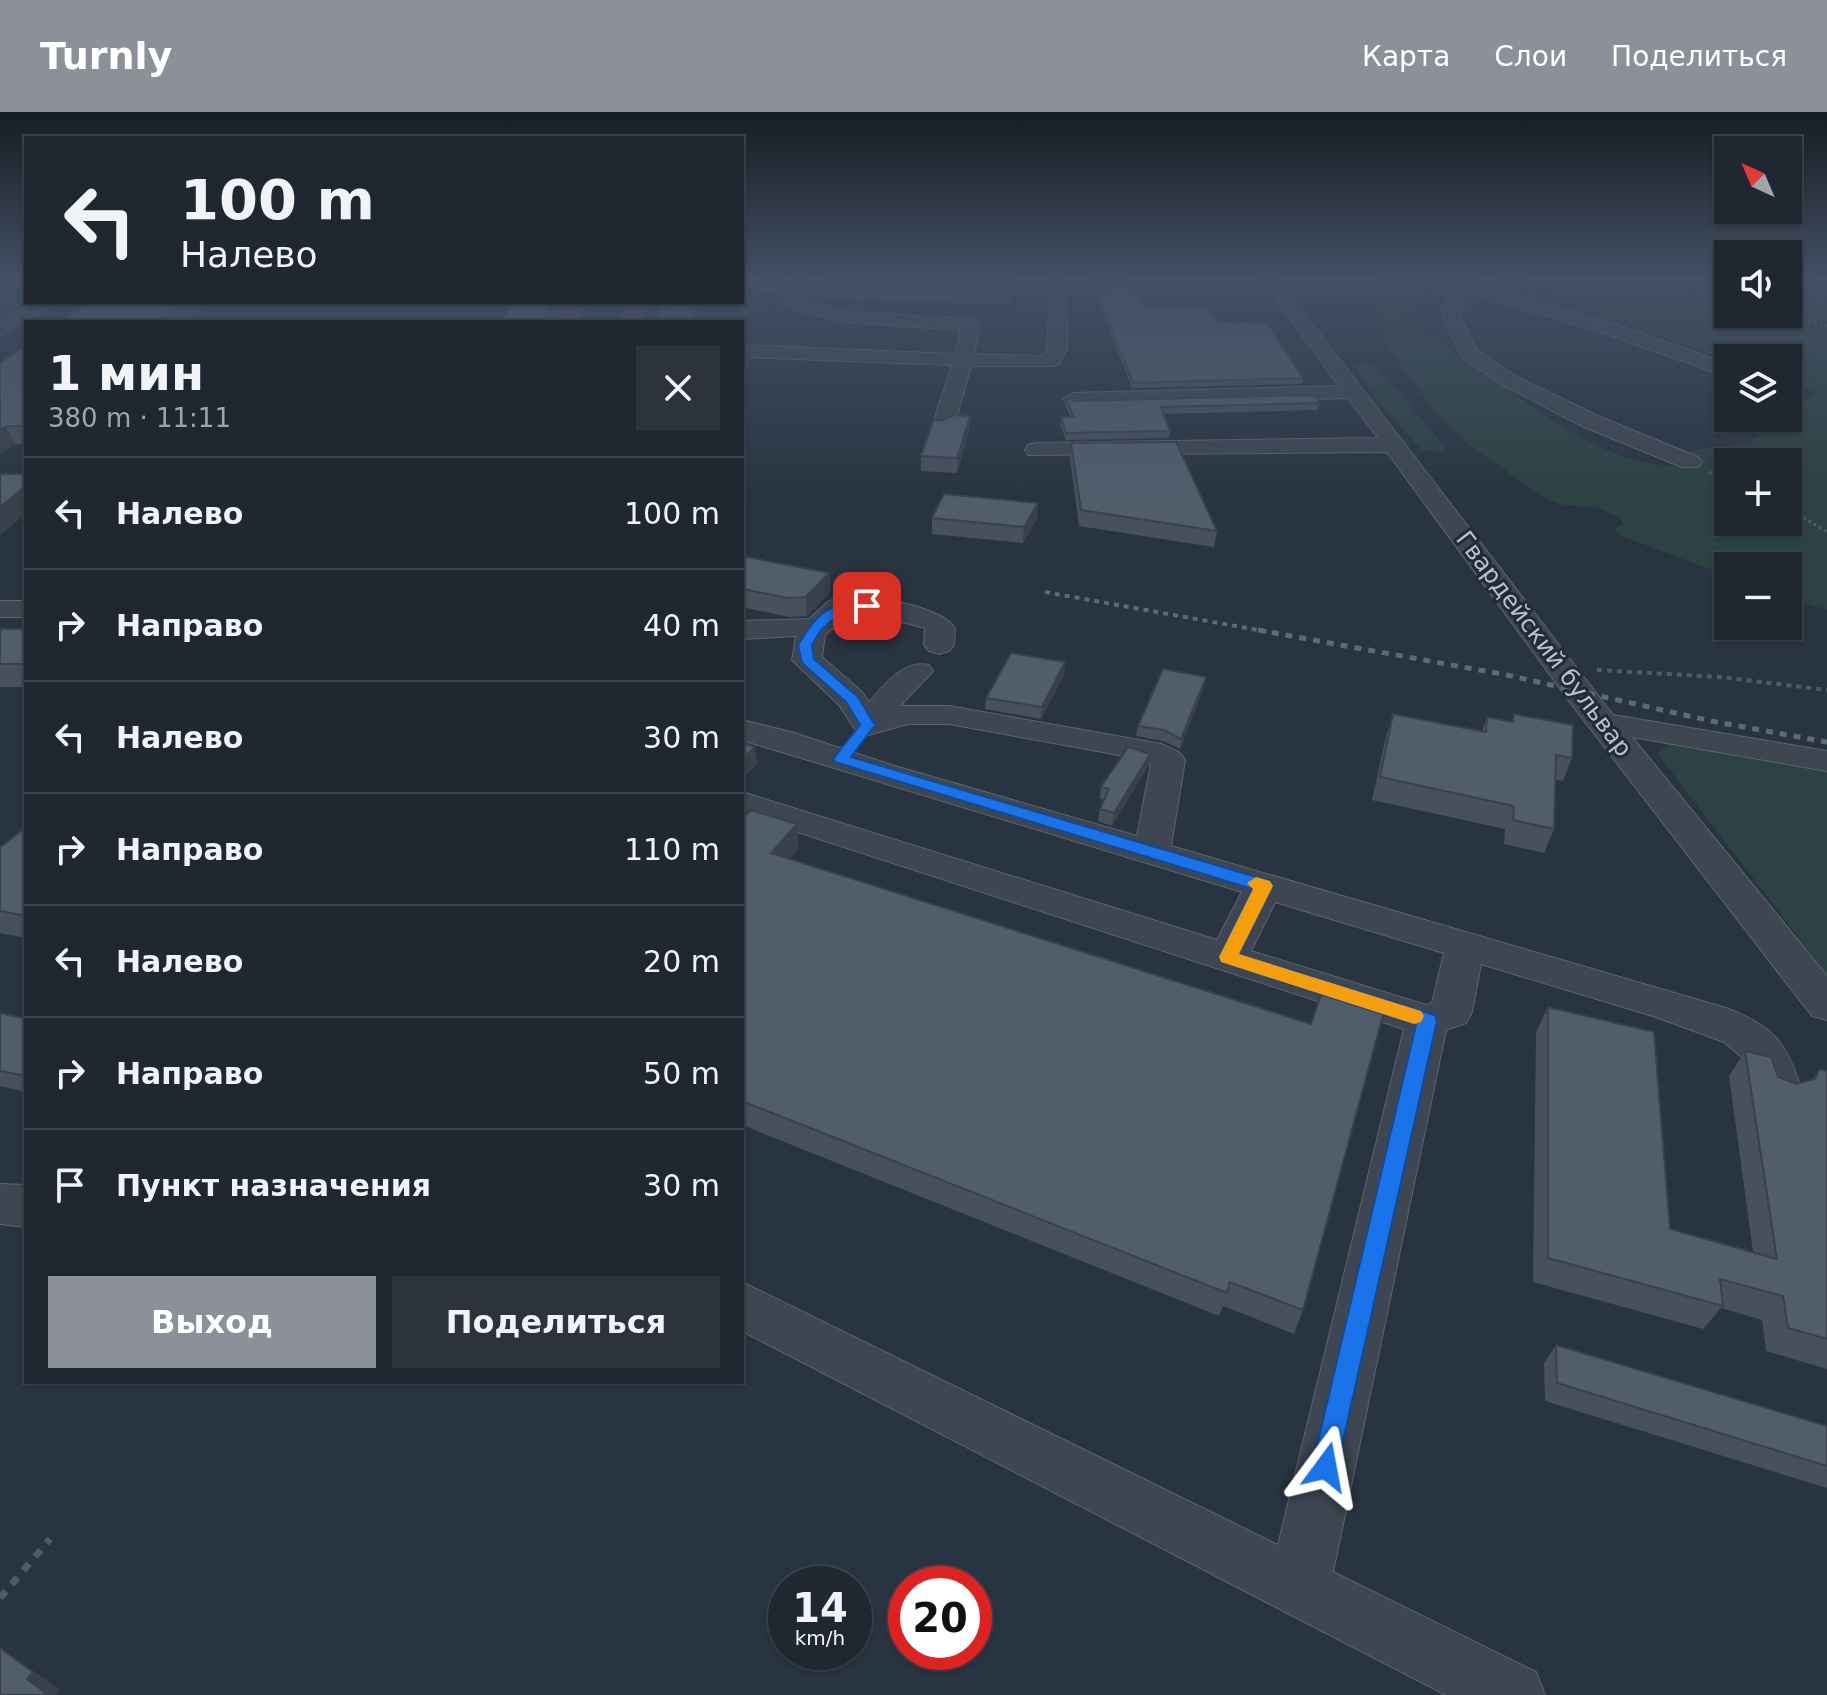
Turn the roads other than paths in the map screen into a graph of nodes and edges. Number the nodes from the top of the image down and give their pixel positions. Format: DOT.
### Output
graph roads {
  1 [pos="744,351"];
  2 [pos="965,351"];
  3 [pos="1056,351"];
  4 [pos="1323,351"];
  5 [pos="1468,351"];
  6 [pos="1672,351"];
  7 [pos="963,360"];
  8 [pos="1714,366"];
  9 [pos="1354,392"];
  10 [pos="1073,399"];
  11 [pos="943,426"];
  12 [pos="1394,445"];
  13 [pos="1036,450"];
  14 [pos="1690,462"];
  15 [pos="0,609"];
  16 [pos="24,609"];
  17 [pos="816,627"];
  18 [pos="744,630"];
  19 [pos="939,645"];
  20 [pos="918,671"];
  21 [pos="1603,723"];
  22 [pos="868,725"];
  23 [pos="744,730"];
  24 [pos="841,759"];
  25 [pos="1827,761"];
  26 [pos="744,804"];
  27 [pos="1152,853"];
  28 [pos="1264,886"];
  29 [pos="1465,945"];
  30 [pos="1228,957"];
  31 [pos="1827,1005"];
  32 [pos="1427,1021"];
  33 [pos="1779,1089"];
  34 [pos="0,1204"];
  35 [pos="24,1206"];
  36 [pos="744,1306"];
  37 [pos="1299,1586"];
  38 [pos="1513,1695"];
  1 -- 7 [label="street"];
  2 -- 7 [label="street"];
  3 -- 7 [label="street"];
  4 -- 9 [label="street, Гвардейский бульвар"];
  5 -- 14 [label="street"];
  6 -- 8 [label="street"];
  7 -- 11 [label="street"];
  9 -- 10 [label="street"];
  9 -- 12 [label="street, Гвардейский бульвар"];
  12 -- 13 [label="street"];
  12 -- 21 [label="street, Гвардейский бульвар"];
  15 -- 16 [label="street"];
  17 -- 18 [label="street"];
  17 -- 19 [label="street"];
  17 -- 22 [label="street"];
  20 -- 22 [label="street"];
  21 -- 25 [label="street"];
  21 -- 31 [label="street, Гвардейский бульвар"];
  22 -- 24 [label="street"];
  22 -- 27 [label="street"];
  23 -- 24 [label="street"];
  24 -- 27 [label="street"];
  26 -- 30 [label="street"];
  27 -- 28 [label="street"];
  28 -- 29 [label="street"];
  28 -- 30 [label="street"];
  29 -- 32 [label="street"];
  29 -- 33 [label="street"];
  30 -- 32 [label="street"];
  32 -- 37 [label="street"];
  34 -- 35 [label="street"];
  36 -- 37 [label="street"];
  37 -- 38 [label="street"];
}
